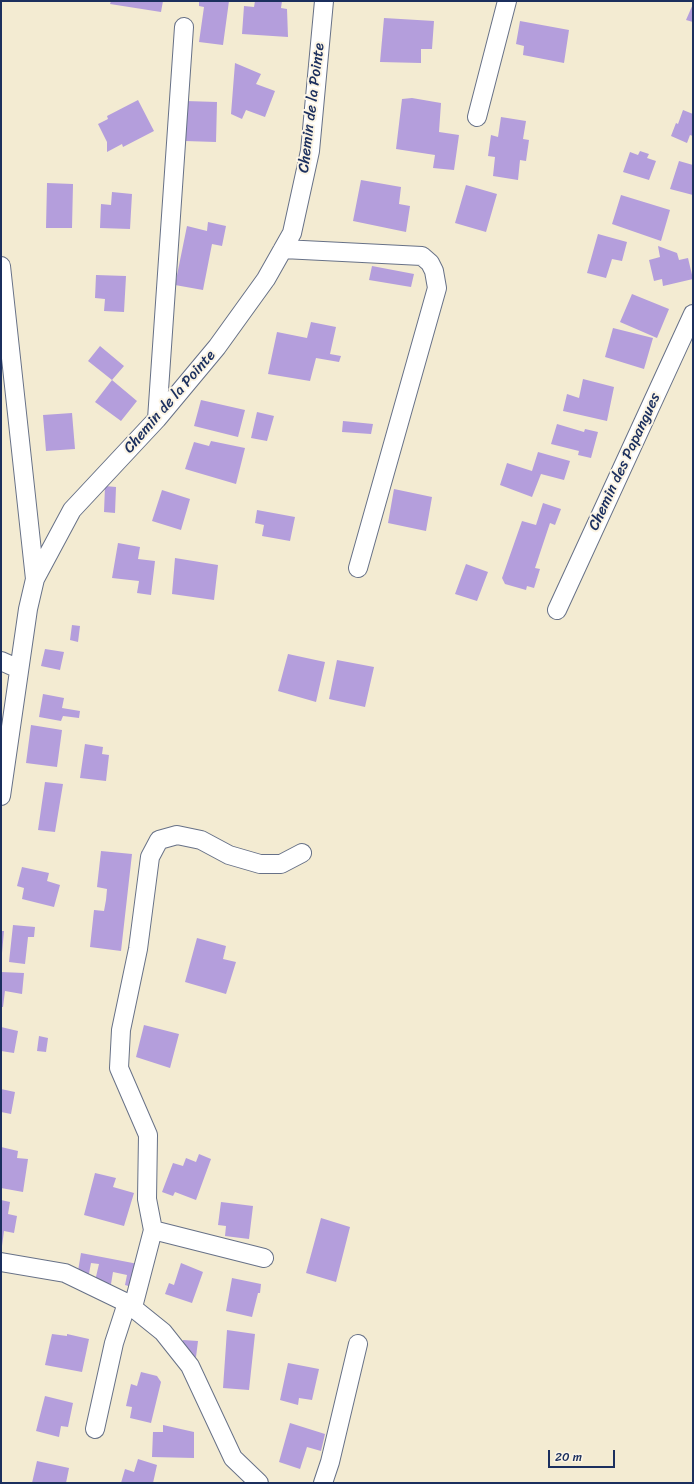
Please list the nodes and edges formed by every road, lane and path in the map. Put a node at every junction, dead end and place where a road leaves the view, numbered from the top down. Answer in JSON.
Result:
{"nodes":[{"id":1,"x":324,"y":1,"type":"edge"},
{"id":2,"x":507,"y":1,"type":"edge"},
{"id":3,"x":184,"y":27,"type":"dead end"},
{"id":4,"x":477,"y":117,"type":"dead end"},
{"id":5,"x":283,"y":249,"type":"junction"},
{"id":6,"x":1,"y":266,"type":"edge"},
{"id":7,"x":693,"y":314,"type":"edge"},
{"id":8,"x":157,"y":419,"type":"junction"},
{"id":9,"x":358,"y":568,"type":"dead end"},
{"id":10,"x":35,"y":579,"type":"junction"},
{"id":11,"x":557,"y":610,"type":"dead end"},
{"id":12,"x":1,"y":662,"type":"edge"},
{"id":13,"x":19,"y":670,"type":"junction"},
{"id":14,"x":1,"y":796,"type":"edge"},
{"id":15,"x":302,"y":853,"type":"dead end"},
{"id":16,"x":153,"y":1230,"type":"junction"},
{"id":17,"x":264,"y":1258,"type":"dead end"},
{"id":18,"x":1,"y":1262,"type":"edge"},
{"id":19,"x":130,"y":1305,"type":"junction"},
{"id":20,"x":358,"y":1344,"type":"dead end"},
{"id":21,"x":95,"y":1429,"type":"dead end"},
{"id":22,"x":259,"y":1483,"type":"edge"},
{"id":23,"x":322,"y":1483,"type":"edge"}],
"edges":[{"from":1,"to":5,"type":"street","name":"Chemin de la Pointe"},
{"from":2,"to":4,"type":"street"},
{"from":3,"to":8,"type":"street"},
{"from":5,"to":8,"type":"street","name":"Chemin de la Pointe"},
{"from":5,"to":9,"type":"street"},
{"from":6,"to":10,"type":"street"},
{"from":7,"to":11,"type":"street","name":"Chemin des Papangues"},
{"from":8,"to":10,"type":"street","name":"Chemin de la Pointe"},
{"from":10,"to":13,"type":"street","name":"Chemin de la Pointe"},
{"from":12,"to":13,"type":"street"},
{"from":13,"to":14,"type":"street","name":"Chemin de la Pointe"},
{"from":15,"to":16,"type":"street"},
{"from":16,"to":17,"type":"street"},
{"from":16,"to":19,"type":"street"},
{"from":18,"to":19,"type":"street"},
{"from":19,"to":21,"type":"street"},
{"from":19,"to":22,"type":"street"},
{"from":20,"to":23,"type":"street"}]}
